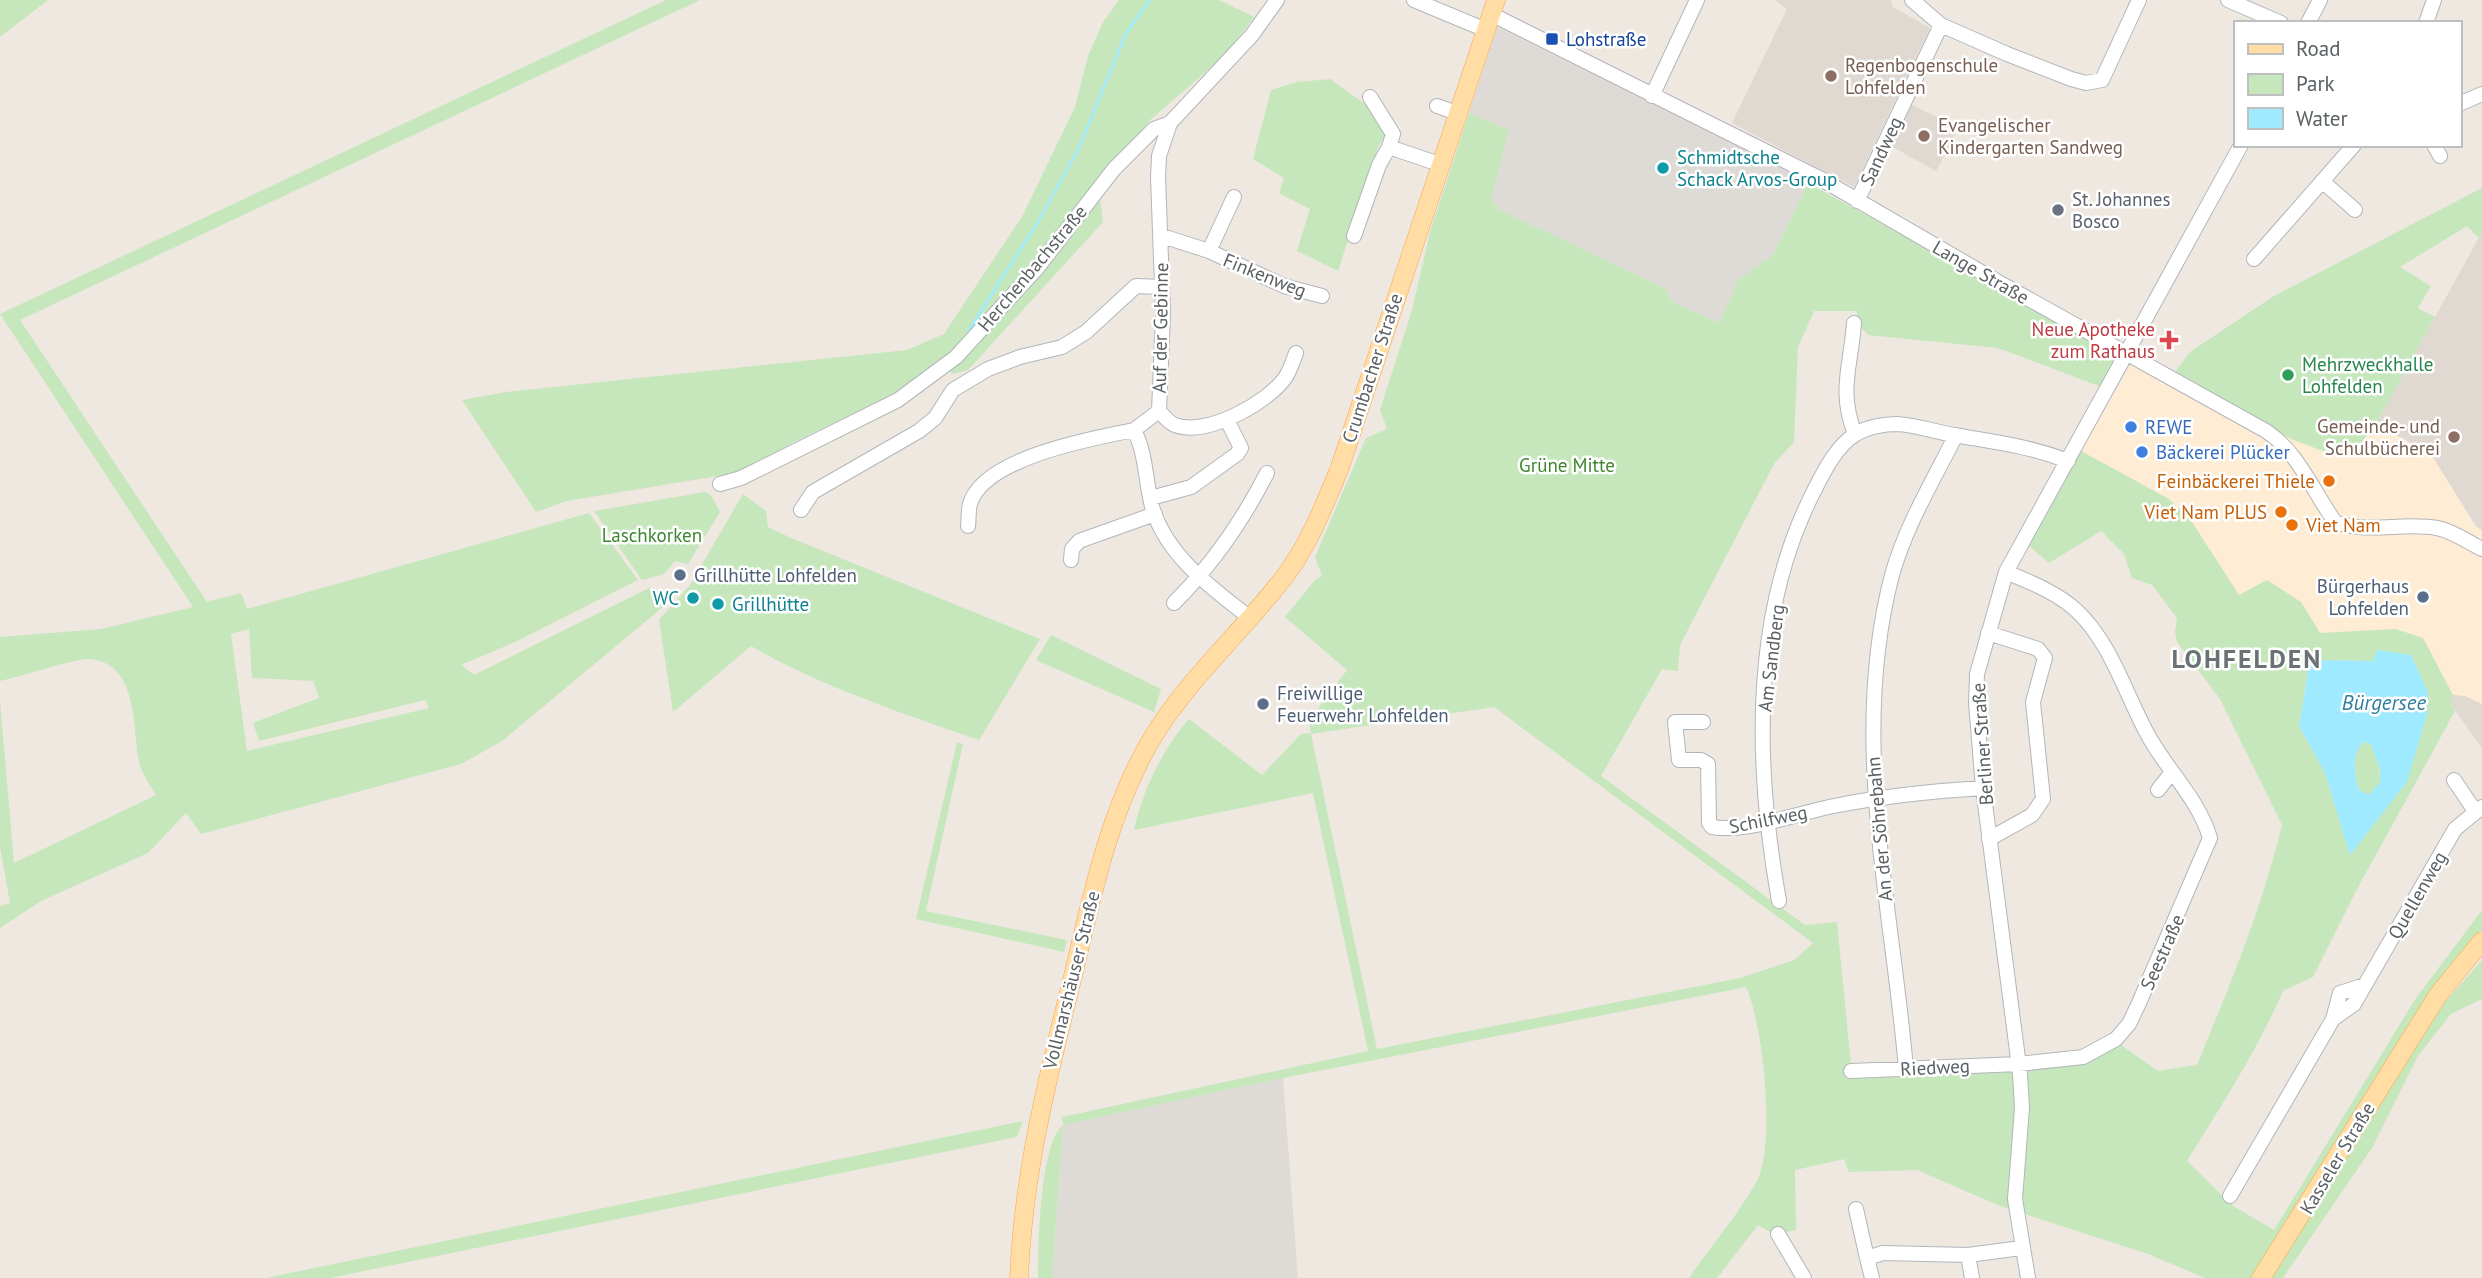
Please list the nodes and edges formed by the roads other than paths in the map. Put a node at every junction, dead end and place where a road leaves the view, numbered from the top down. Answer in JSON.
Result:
{"nodes":[{"id":1,"x":1278,"y":0,"type":"edge"},
{"id":2,"x":1414,"y":0,"type":"edge"},
{"id":3,"x":1698,"y":0,"type":"edge"},
{"id":4,"x":1912,"y":0,"type":"edge"},
{"id":5,"x":2139,"y":0,"type":"edge"},
{"id":6,"x":2228,"y":0,"type":"edge"},
{"id":7,"x":2320,"y":0,"type":"edge"},
{"id":8,"x":2434,"y":0,"type":"edge"},
{"id":9,"x":1491,"y":15,"type":"edge"},
{"id":10,"x":2276,"y":21,"type":"edge"},
{"id":11,"x":2309,"y":21,"type":"edge"},
{"id":12,"x":2427,"y":21,"type":"edge"},
{"id":13,"x":1941,"y":25,"type":"junction"},
{"id":14,"x":2482,"y":94,"type":"edge"},
{"id":15,"x":1652,"y":96,"type":"junction"},
{"id":16,"x":1370,"y":97,"type":"dead end"},
{"id":17,"x":2461,"y":103,"type":"edge"},
{"id":18,"x":1437,"y":107,"type":"dead end"},
{"id":19,"x":1457,"y":113,"type":"junction"},
{"id":20,"x":1170,"y":123,"type":"junction"},
{"id":21,"x":1389,"y":147,"type":"junction"},
{"id":22,"x":2240,"y":147,"type":"edge"},
{"id":23,"x":2352,"y":147,"type":"edge"},
{"id":24,"x":1439,"y":164,"type":"junction"},
{"id":25,"x":2322,"y":181,"type":"junction"},
{"id":26,"x":1234,"y":197,"type":"dead end"},
{"id":27,"x":1857,"y":201,"type":"junction"},
{"id":28,"x":2355,"y":210,"type":"dead end"},
{"id":29,"x":1162,"y":236,"type":"junction"},
{"id":30,"x":1354,"y":236,"type":"dead end"},
{"id":31,"x":1209,"y":251,"type":"junction"},
{"id":32,"x":2254,"y":259,"type":"dead end"},
{"id":33,"x":1162,"y":286,"type":"junction"},
{"id":34,"x":1322,"y":296,"type":"dead end"},
{"id":35,"x":1854,"y":323,"type":"dead end"},
{"id":36,"x":1296,"y":354,"type":"dead end"},
{"id":37,"x":2129,"y":354,"type":"junction"},
{"id":38,"x":1159,"y":411,"type":"junction"},
{"id":39,"x":1227,"y":420,"type":"junction"},
{"id":40,"x":1134,"y":430,"type":"junction"},
{"id":41,"x":1855,"y":434,"type":"junction"},
{"id":42,"x":1956,"y":435,"type":"junction"},
{"id":43,"x":2068,"y":461,"type":"junction"},
{"id":44,"x":1266,"y":473,"type":"dead end"},
{"id":45,"x":720,"y":484,"type":"dead end"},
{"id":46,"x":1151,"y":498,"type":"junction"},
{"id":47,"x":801,"y":510,"type":"dead end"},
{"id":48,"x":1155,"y":514,"type":"junction"},
{"id":49,"x":968,"y":526,"type":"dead end"},
{"id":50,"x":2482,"y":549,"type":"edge"},
{"id":51,"x":1071,"y":560,"type":"dead end"},
{"id":52,"x":2006,"y":572,"type":"junction"},
{"id":53,"x":1199,"y":577,"type":"junction"},
{"id":54,"x":1174,"y":603,"type":"dead end"},
{"id":55,"x":1251,"y":618,"type":"junction"},
{"id":56,"x":1988,"y":633,"type":"junction"},
{"id":57,"x":1179,"y":699,"type":"joint"},
{"id":58,"x":1703,"y":722,"type":"dead end"},
{"id":59,"x":2172,"y":772,"type":"junction"},
{"id":60,"x":2454,"y":780,"type":"dead end"},
{"id":61,"x":1983,"y":788,"type":"junction"},
{"id":62,"x":2158,"y":790,"type":"dead end"},
{"id":63,"x":1873,"y":799,"type":"junction"},
{"id":64,"x":2479,"y":809,"type":"edge"},
{"id":65,"x":1766,"y":821,"type":"junction"},
{"id":66,"x":1989,"y":839,"type":"junction"},
{"id":67,"x":1779,"y":901,"type":"dead end"},
{"id":68,"x":2482,"y":942,"type":"edge"},
{"id":69,"x":2019,"y":1063,"type":"junction"},
{"id":70,"x":1906,"y":1069,"type":"junction"},
{"id":71,"x":1851,"y":1071,"type":"dead end"},
{"id":72,"x":2230,"y":1196,"type":"dead end"},
{"id":73,"x":1856,"y":1209,"type":"dead end"},
{"id":74,"x":1778,"y":1234,"type":"dead end"},
{"id":75,"x":2021,"y":1248,"type":"junction"},
{"id":76,"x":1968,"y":1255,"type":"junction"},
{"id":77,"x":1867,"y":1258,"type":"junction"},
{"id":78,"x":1019,"y":1278,"type":"edge"},
{"id":79,"x":1804,"y":1278,"type":"edge"},
{"id":80,"x":1872,"y":1278,"type":"edge"},
{"id":81,"x":1972,"y":1278,"type":"edge"},
{"id":82,"x":2028,"y":1278,"type":"edge"},
{"id":83,"x":2261,"y":1278,"type":"edge"}],
"edges":[{"from":1,"to":20,"type":"street","name":"Herchenbachstraße"},
{"from":2,"to":9,"type":"street","name":"Lange Straße"},
{"from":3,"to":15,"type":"street"},
{"from":4,"to":13,"type":"street"},
{"from":5,"to":13,"type":"street"},
{"from":6,"to":10,"type":"street"},
{"from":7,"to":11,"type":"street"},
{"from":8,"to":12,"type":"street"},
{"from":9,"to":15,"type":"street","name":"Lange Straße"},
{"from":9,"to":19,"type":"main road","name":"Crumbacher Straße"},
{"from":13,"to":27,"type":"street","name":"Sandweg"},
{"from":14,"to":17,"type":"street"},
{"from":15,"to":27,"type":"street","name":"Lange Straße"},
{"from":16,"to":21,"type":"street"},
{"from":18,"to":19,"type":"street"},
{"from":19,"to":24,"type":"main road","name":"Crumbacher Straße"},
{"from":20,"to":29,"type":"street"},
{"from":20,"to":45,"type":"street","name":"Herchenbachstraße"},
{"from":21,"to":24,"type":"street"},
{"from":21,"to":30,"type":"street"},
{"from":22,"to":37,"type":"street","name":"Berliner Straße"},
{"from":23,"to":25,"type":"street"},
{"from":24,"to":55,"type":"main road","name":"Crumbacher Straße"},
{"from":25,"to":28,"type":"street"},
{"from":25,"to":32,"type":"street"},
{"from":26,"to":31,"type":"street","name":"Finkenweg"},
{"from":27,"to":37,"type":"street","name":"Lange Straße"},
{"from":29,"to":31,"type":"street","name":"Finkenweg"},
{"from":29,"to":33,"type":"street","name":"Auf der Gebinne"},
{"from":31,"to":34,"type":"street","name":"Finkenweg"},
{"from":33,"to":38,"type":"street","name":"Auf der Gebinne"},
{"from":33,"to":47,"type":"street"},
{"from":35,"to":41,"type":"street"},
{"from":36,"to":39,"type":"street"},
{"from":37,"to":43,"type":"street","name":"Berliner Straße"},
{"from":37,"to":50,"type":"street","name":"Lange Straße"},
{"from":38,"to":39,"type":"street"},
{"from":38,"to":40,"type":"street","name":"Auf der Gebinne"},
{"from":39,"to":46,"type":"street"},
{"from":40,"to":46,"type":"street"},
{"from":40,"to":49,"type":"street"},
{"from":41,"to":42,"type":"street"},
{"from":41,"to":65,"type":"street","name":"Am Sandberg"},
{"from":42,"to":43,"type":"street"},
{"from":42,"to":63,"type":"street","name":"An der Söhrebahn"},
{"from":43,"to":52,"type":"street","name":"Berliner Straße"},
{"from":44,"to":53,"type":"street"},
{"from":46,"to":48,"type":"street"},
{"from":48,"to":51,"type":"street"},
{"from":48,"to":53,"type":"street"},
{"from":52,"to":56,"type":"street","name":"Berliner Straße"},
{"from":52,"to":59,"type":"street","name":"Seestraße"},
{"from":53,"to":54,"type":"street"},
{"from":53,"to":55,"type":"street"},
{"from":55,"to":57,"type":"main road","name":"Crumbacher Straße"},
{"from":56,"to":61,"type":"street","name":"Berliner Straße"},
{"from":56,"to":66,"type":"street"},
{"from":57,"to":78,"type":"main road","name":"Vollmarshäuser Straße"},
{"from":58,"to":65,"type":"street","name":"Schilfweg"},
{"from":59,"to":62,"type":"street"},
{"from":59,"to":69,"type":"street","name":"Seestraße"},
{"from":60,"to":64,"type":"street","name":"Quellenweg"},
{"from":61,"to":63,"type":"street","name":"Schilfweg"},
{"from":61,"to":66,"type":"street","name":"Berliner Straße"},
{"from":63,"to":65,"type":"street","name":"Schilfweg"},
{"from":63,"to":70,"type":"street","name":"An der Söhrebahn"},
{"from":64,"to":72,"type":"street","name":"Quellenweg"},
{"from":65,"to":67,"type":"street","name":"Am Sandberg"},
{"from":66,"to":69,"type":"street","name":"Berliner Straße"},
{"from":68,"to":83,"type":"main road","name":"Kasseler Straße"},
{"from":69,"to":70,"type":"street","name":"Riedweg"},
{"from":69,"to":75,"type":"street","name":"Berliner Straße"},
{"from":70,"to":71,"type":"street","name":"Riedweg"},
{"from":73,"to":77,"type":"street"},
{"from":74,"to":79,"type":"street"},
{"from":75,"to":76,"type":"street"},
{"from":75,"to":82,"type":"street","name":"Berliner Straße"},
{"from":76,"to":77,"type":"street"},
{"from":76,"to":81,"type":"street"},
{"from":77,"to":80,"type":"street"}]}
